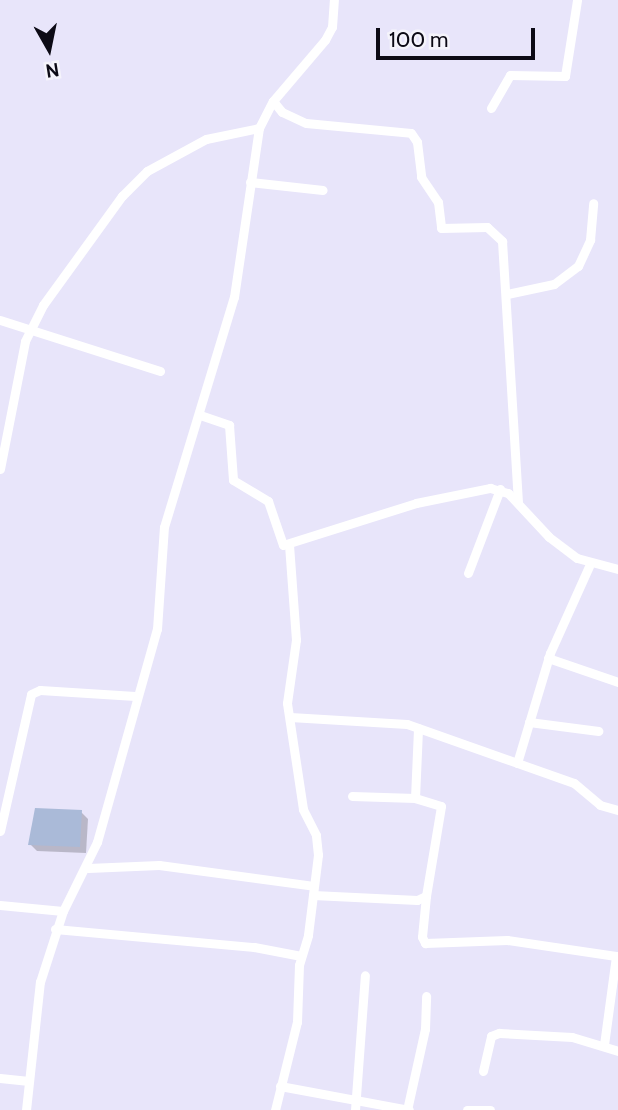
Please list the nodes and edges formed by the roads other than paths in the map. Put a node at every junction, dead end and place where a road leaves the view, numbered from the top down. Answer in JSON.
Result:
{"nodes":[{"id":1,"x":334,"y":0,"type":"edge"},
{"id":2,"x":577,"y":0,"type":"edge"},
{"id":3,"x":273,"y":101,"type":"junction"},
{"id":4,"x":491,"y":108,"type":"dead end"},
{"id":5,"x":259,"y":128,"type":"junction"},
{"id":6,"x":250,"y":181,"type":"junction"},
{"id":7,"x":323,"y":190,"type":"dead end"},
{"id":8,"x":593,"y":203,"type":"dead end"},
{"id":9,"x":507,"y":294,"type":"junction"},
{"id":10,"x":0,"y":320,"type":"edge"},
{"id":11,"x":31,"y":327,"type":"junction"},
{"id":12,"x":160,"y":372,"type":"dead end"},
{"id":13,"x":200,"y":415,"type":"junction"},
{"id":14,"x":0,"y":470,"type":"edge"},
{"id":15,"x":500,"y":489,"type":"junction"},
{"id":16,"x":518,"y":502,"type":"junction"},
{"id":17,"x":289,"y":545,"type":"junction"},
{"id":18,"x":590,"y":564,"type":"junction"},
{"id":19,"x":618,"y":569,"type":"edge"},
{"id":20,"x":468,"y":573,"type":"dead end"},
{"id":21,"x":548,"y":658,"type":"junction"},
{"id":22,"x":618,"y":682,"type":"edge"},
{"id":23,"x":135,"y":696,"type":"junction"},
{"id":24,"x":290,"y":717,"type":"junction"},
{"id":25,"x":529,"y":722,"type":"junction"},
{"id":26,"x":418,"y":728,"type":"junction"},
{"id":27,"x":598,"y":731,"type":"dead end"},
{"id":28,"x":517,"y":763,"type":"junction"},
{"id":29,"x":352,"y":796,"type":"dead end"},
{"id":30,"x":415,"y":798,"type":"junction"},
{"id":31,"x":618,"y":810,"type":"edge"},
{"id":32,"x":0,"y":831,"type":"edge"},
{"id":33,"x":88,"y":868,"type":"junction"},
{"id":34,"x":314,"y":891,"type":"junction"},
{"id":35,"x":426,"y":896,"type":"junction"},
{"id":36,"x":0,"y":905,"type":"edge"},
{"id":37,"x":63,"y":911,"type":"junction"},
{"id":38,"x":55,"y":929,"type":"junction"},
{"id":39,"x":301,"y":956,"type":"junction"},
{"id":40,"x":365,"y":975,"type":"dead end"},
{"id":41,"x":426,"y":996,"type":"dead end"},
{"id":42,"x":604,"y":1045,"type":"junction"},
{"id":43,"x":618,"y":1051,"type":"edge"},
{"id":44,"x":483,"y":1071,"type":"dead end"},
{"id":45,"x":0,"y":1078,"type":"edge"},
{"id":46,"x":29,"y":1081,"type":"junction"},
{"id":47,"x":281,"y":1086,"type":"junction"},
{"id":48,"x":353,"y":1100,"type":"junction"},
{"id":49,"x":26,"y":1110,"type":"edge"},
{"id":50,"x":275,"y":1110,"type":"edge"},
{"id":51,"x":355,"y":1110,"type":"edge"},
{"id":52,"x":408,"y":1110,"type":"edge"},
{"id":53,"x":467,"y":1110,"type":"edge"},
{"id":54,"x":490,"y":1110,"type":"edge"}],
"edges":[{"from":1,"to":3,"type":"street"},
{"from":2,"to":4,"type":"street"},
{"from":3,"to":5,"type":"street"},
{"from":3,"to":9,"type":"street"},
{"from":5,"to":6,"type":"street"},
{"from":5,"to":11,"type":"street"},
{"from":6,"to":7,"type":"street"},
{"from":6,"to":13,"type":"street"},
{"from":8,"to":9,"type":"street"},
{"from":9,"to":16,"type":"street"},
{"from":10,"to":11,"type":"street"},
{"from":11,"to":12,"type":"street"},
{"from":11,"to":14,"type":"street"},
{"from":13,"to":17,"type":"street"},
{"from":13,"to":23,"type":"street"},
{"from":15,"to":16,"type":"street"},
{"from":15,"to":17,"type":"street"},
{"from":15,"to":20,"type":"street"},
{"from":16,"to":18,"type":"street"},
{"from":17,"to":24,"type":"street"},
{"from":18,"to":19,"type":"street"},
{"from":18,"to":21,"type":"street"},
{"from":21,"to":22,"type":"street"},
{"from":21,"to":25,"type":"street"},
{"from":23,"to":32,"type":"street"},
{"from":23,"to":33,"type":"street"},
{"from":24,"to":26,"type":"street"},
{"from":24,"to":34,"type":"street"},
{"from":25,"to":27,"type":"street"},
{"from":25,"to":28,"type":"street"},
{"from":26,"to":28,"type":"street"},
{"from":26,"to":30,"type":"street"},
{"from":28,"to":31,"type":"street"},
{"from":29,"to":30,"type":"street"},
{"from":30,"to":35,"type":"street"},
{"from":33,"to":34,"type":"street"},
{"from":33,"to":37,"type":"street"},
{"from":34,"to":35,"type":"street"},
{"from":34,"to":39,"type":"street"},
{"from":35,"to":42,"type":"street"},
{"from":36,"to":37,"type":"street"},
{"from":37,"to":38,"type":"street"},
{"from":38,"to":39,"type":"street"},
{"from":38,"to":46,"type":"street"},
{"from":39,"to":47,"type":"street"},
{"from":40,"to":48,"type":"street"},
{"from":41,"to":52,"type":"street"},
{"from":42,"to":43,"type":"street"},
{"from":42,"to":44,"type":"street"},
{"from":45,"to":46,"type":"street"},
{"from":46,"to":49,"type":"street"},
{"from":47,"to":48,"type":"street"},
{"from":47,"to":50,"type":"street"},
{"from":48,"to":51,"type":"street"},
{"from":48,"to":52,"type":"street"},
{"from":53,"to":54,"type":"street"}]}
